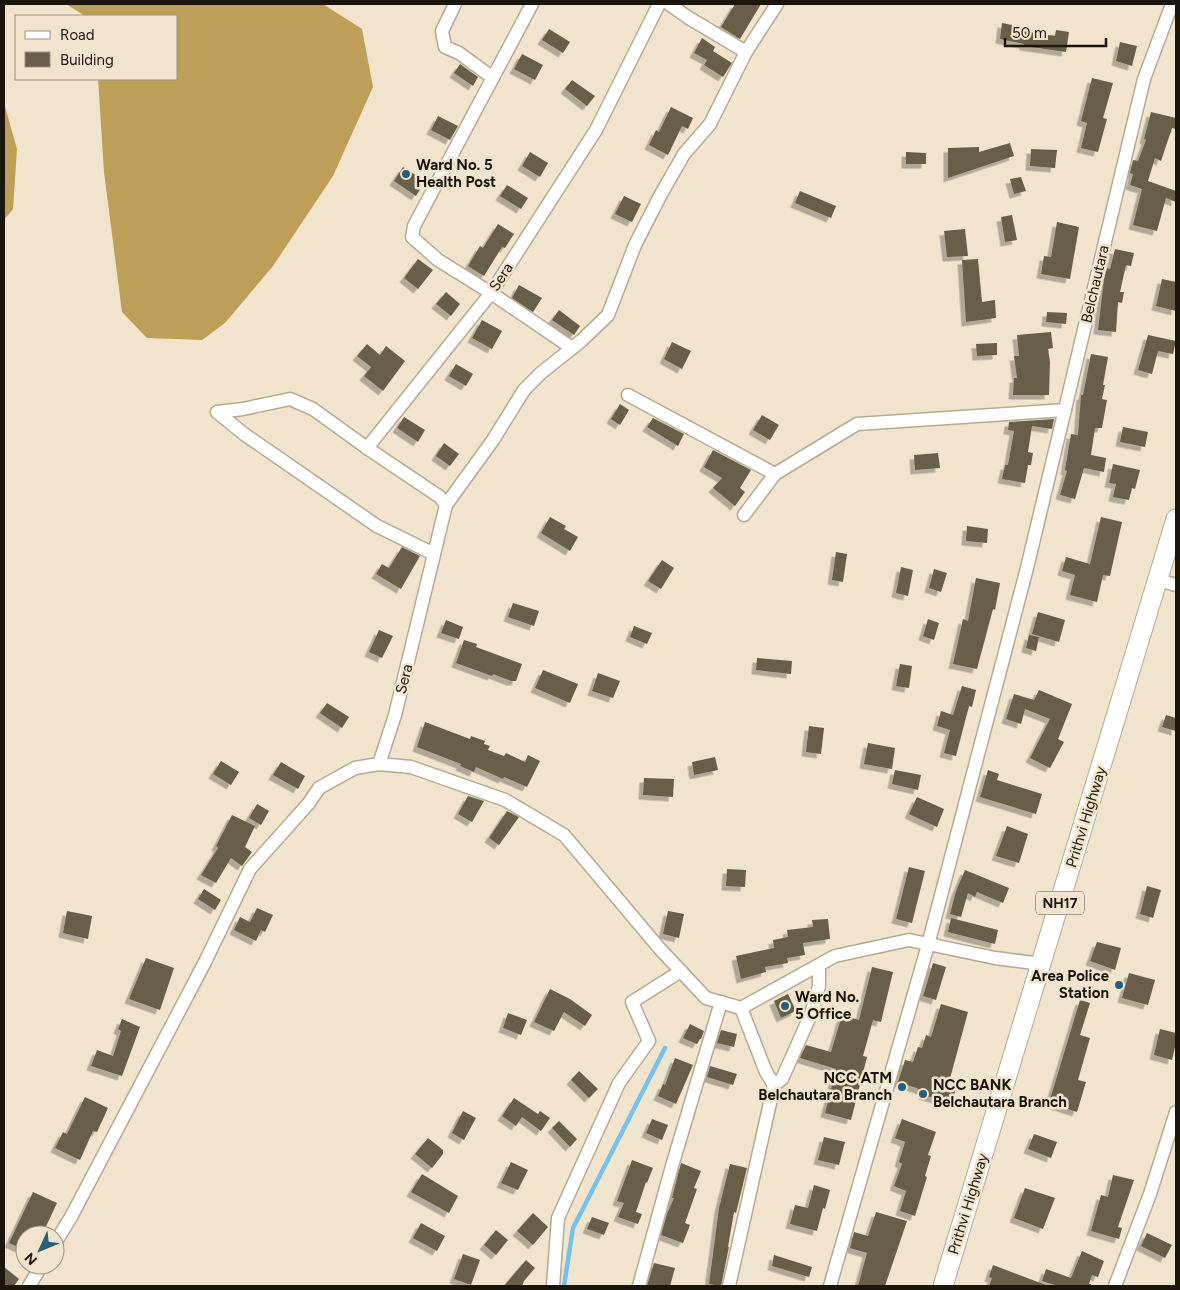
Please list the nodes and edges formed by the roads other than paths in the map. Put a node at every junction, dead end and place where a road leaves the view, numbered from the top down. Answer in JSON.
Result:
{"nodes":[{"id":1,"x":455,"y":4,"type":"edge"},
{"id":2,"x":532,"y":4,"type":"edge"},
{"id":3,"x":660,"y":4,"type":"edge"},
{"id":4,"x":669,"y":4,"type":"edge"},
{"id":5,"x":777,"y":4,"type":"edge"},
{"id":6,"x":1172,"y":4,"type":"edge"},
{"id":7,"x":746,"y":52,"type":"junction"},
{"id":8,"x":493,"y":78,"type":"junction"},
{"id":9,"x":491,"y":293,"type":"junction"},
{"id":10,"x":572,"y":348,"type":"junction"},
{"id":11,"x":628,"y":395,"type":"dead end"},
{"id":12,"x":1065,"y":410,"type":"junction"},
{"id":13,"x":367,"y":448,"type":"junction"},
{"id":14,"x":775,"y":474,"type":"junction"},
{"id":15,"x":446,"y":505,"type":"junction"},
{"id":16,"x":744,"y":515,"type":"dead end"},
{"id":17,"x":1176,"y":519,"type":"edge"},
{"id":18,"x":434,"y":554,"type":"junction"},
{"id":19,"x":1158,"y":580,"type":"junction"},
{"id":20,"x":1176,"y":585,"type":"edge"},
{"id":21,"x":379,"y":764,"type":"junction"},
{"id":22,"x":928,"y":946,"type":"junction"},
{"id":23,"x":1042,"y":964,"type":"junction"},
{"id":24,"x":819,"y":966,"type":"junction"},
{"id":25,"x":681,"y":971,"type":"junction"},
{"id":26,"x":721,"y":1002,"type":"junction"},
{"id":27,"x":741,"y":1008,"type":"junction"},
{"id":28,"x":774,"y":1085,"type":"junction"},
{"id":29,"x":1176,"y":1112,"type":"edge"},
{"id":30,"x":1176,"y":1130,"type":"edge"},
{"id":31,"x":65,"y":1226,"type":"edge"},
{"id":32,"x":36,"y":1275,"type":"edge"},
{"id":33,"x":29,"y":1286,"type":"edge"},
{"id":34,"x":552,"y":1286,"type":"edge"},
{"id":35,"x":639,"y":1286,"type":"edge"},
{"id":36,"x":729,"y":1286,"type":"edge"},
{"id":37,"x":830,"y":1286,"type":"edge"},
{"id":38,"x":942,"y":1286,"type":"edge"},
{"id":39,"x":1115,"y":1286,"type":"edge"},
{"id":40,"x":1122,"y":1286,"type":"edge"}],
"edges":[{"from":1,"to":8,"type":"street"},
{"from":2,"to":8,"type":"street"},
{"from":3,"to":9,"type":"street","name":"Sera"},
{"from":4,"to":7,"type":"street"},
{"from":5,"to":7,"type":"street","name":"Sera"},
{"from":6,"to":12,"type":"street","name":"Belchautara"},
{"from":7,"to":10,"type":"street","name":"Sera"},
{"from":8,"to":9,"type":"street"},
{"from":9,"to":10,"type":"street"},
{"from":9,"to":13,"type":"street","name":"Sera"},
{"from":10,"to":15,"type":"street","name":"Sera"},
{"from":11,"to":14,"type":"street"},
{"from":12,"to":14,"type":"street"},
{"from":12,"to":22,"type":"street","name":"Belchautara"},
{"from":13,"to":15,"type":"street"},
{"from":13,"to":18,"type":"street"},
{"from":14,"to":16,"type":"street"},
{"from":15,"to":18,"type":"street","name":"Sera"},
{"from":17,"to":19,"type":"highway","name":"Prithvi Highway","number":"NH17"},
{"from":18,"to":21,"type":"street","name":"Sera"},
{"from":19,"to":20,"type":"street"},
{"from":19,"to":23,"type":"highway","name":"Prithvi Highway","number":"NH17"},
{"from":21,"to":25,"type":"street"},
{"from":21,"to":31,"type":"street"},
{"from":22,"to":23,"type":"street"},
{"from":22,"to":24,"type":"street"},
{"from":22,"to":37,"type":"street","name":"Belchautara"},
{"from":23,"to":38,"type":"highway","name":"Prithvi Highway","number":"NH17"},
{"from":24,"to":27,"type":"street"},
{"from":24,"to":28,"type":"street"},
{"from":25,"to":26,"type":"street"},
{"from":25,"to":34,"type":"street"},
{"from":26,"to":27,"type":"street"},
{"from":26,"to":35,"type":"street"},
{"from":27,"to":28,"type":"street"},
{"from":28,"to":36,"type":"street"},
{"from":29,"to":39,"type":"street"},
{"from":30,"to":40,"type":"street"},
{"from":32,"to":33,"type":"street"}]}
